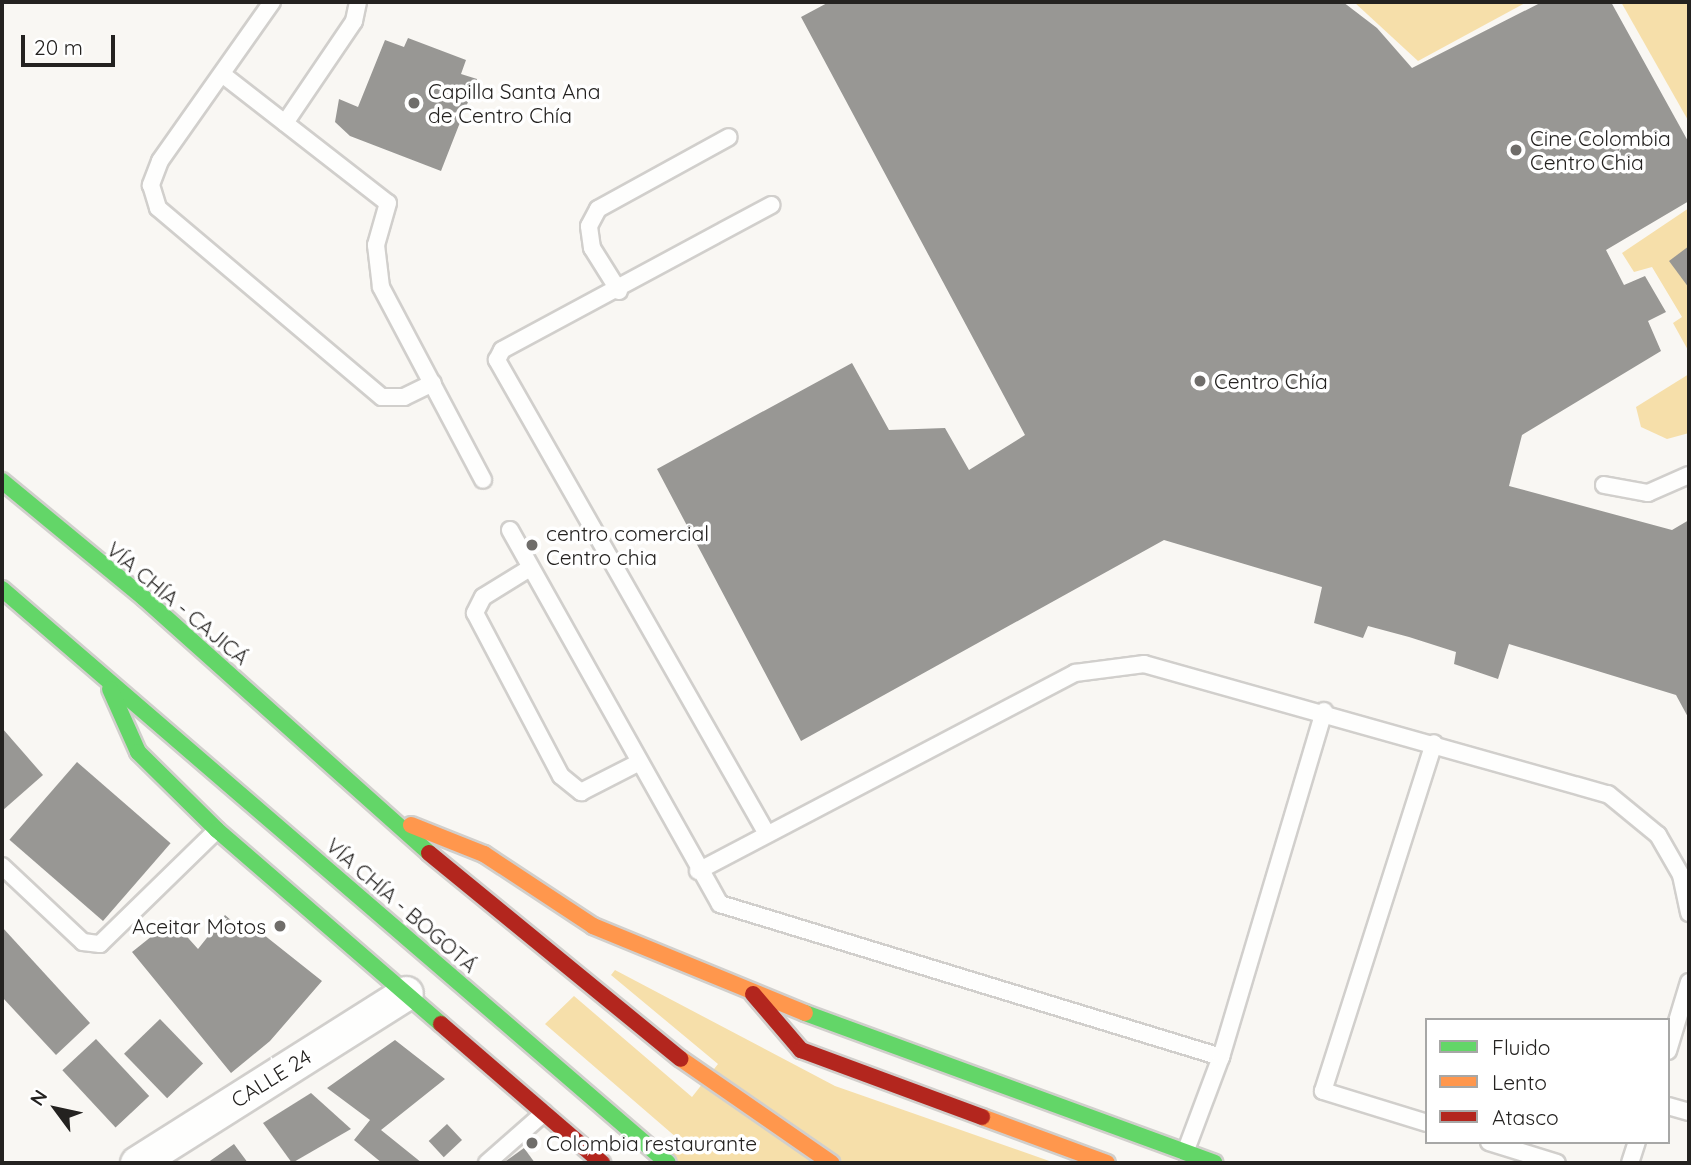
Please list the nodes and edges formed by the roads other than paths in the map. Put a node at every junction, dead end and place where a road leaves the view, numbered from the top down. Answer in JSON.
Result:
{"nodes":[{"id":1,"x":272,"y":2,"type":"edge"},
{"id":2,"x":358,"y":2,"type":"edge"},
{"id":3,"x":222,"y":74,"type":"junction"},
{"id":4,"x":285,"y":123,"type":"junction"},
{"id":5,"x":729,"y":137,"type":"dead end"},
{"id":6,"x":771,"y":205,"type":"dead end"},
{"id":7,"x":619,"y":290,"type":"junction"},
{"id":8,"x":433,"y":383,"type":"junction"},
{"id":9,"x":1689,"y":475,"type":"edge"},
{"id":10,"x":2,"y":481,"type":"edge"},
{"id":11,"x":483,"y":481,"type":"dead end"},
{"id":12,"x":1604,"y":485,"type":"dead end"},
{"id":13,"x":510,"y":530,"type":"dead end"},
{"id":14,"x":530,"y":568,"type":"junction"},
{"id":15,"x":2,"y":589,"type":"edge"},
{"id":16,"x":107,"y":681,"type":"junction"},
{"id":17,"x":1324,"y":711,"type":"junction"},
{"id":18,"x":1434,"y":743,"type":"junction"},
{"id":19,"x":638,"y":763,"type":"junction"},
{"id":20,"x":390,"y":817,"type":"junction"},
{"id":21,"x":217,"y":830,"type":"junction"},
{"id":22,"x":767,"y":834,"type":"junction"},
{"id":23,"x":2,"y":866,"type":"edge"},
{"id":24,"x":698,"y":871,"type":"junction"},
{"id":25,"x":1689,"y":913,"type":"edge"},
{"id":26,"x":1689,"y":982,"type":"edge"},
{"id":27,"x":406,"y":993,"type":"junction"},
{"id":28,"x":753,"y":994,"type":"junction"},
{"id":29,"x":1670,"y":1044,"type":"edge"},
{"id":30,"x":1221,"y":1057,"type":"junction"},
{"id":31,"x":1670,"y":1107,"type":"edge"},
{"id":32,"x":1689,"y":1112,"type":"edge"},
{"id":33,"x":544,"y":1113,"type":"junction"},
{"id":34,"x":1425,"y":1122,"type":"edge"},
{"id":35,"x":1495,"y":1144,"type":"edge"},
{"id":36,"x":1636,"y":1144,"type":"edge"},
{"id":37,"x":1186,"y":1150,"type":"junction"},
{"id":38,"x":137,"y":1163,"type":"edge"},
{"id":39,"x":486,"y":1163,"type":"edge"},
{"id":40,"x":602,"y":1163,"type":"edge"},
{"id":41,"x":668,"y":1163,"type":"edge"},
{"id":42,"x":831,"y":1163,"type":"edge"},
{"id":43,"x":1107,"y":1163,"type":"edge"},
{"id":44,"x":1214,"y":1163,"type":"edge"},
{"id":45,"x":1557,"y":1163,"type":"edge"},
{"id":46,"x":1630,"y":1163,"type":"edge"}],
"edges":[{"from":1,"to":3,"type":"lane"},
{"from":2,"to":4,"type":"lane"},
{"from":3,"to":4,"type":"lane"},
{"from":3,"to":8,"type":"lane"},
{"from":4,"to":8,"type":"lane"},
{"from":5,"to":7,"type":"lane"},
{"from":6,"to":7,"type":"lane"},
{"from":7,"to":22,"type":"lane"},
{"from":8,"to":11,"type":"lane"},
{"from":9,"to":12,"type":"lane"},
{"from":10,"to":20,"type":"highway","name":"VÍA CHÍA - CAJICÁ"},
{"from":13,"to":14,"type":"lane"},
{"from":14,"to":19,"type":"lane"},
{"from":14,"to":19,"type":"lane"},
{"from":15,"to":16,"type":"highway","name":"VÍA CHÍA - BOGOTÁ"},
{"from":16,"to":21,"type":"highway"},
{"from":16,"to":41,"type":"highway","name":"VÍA CHÍA - BOGOTÁ"},
{"from":17,"to":18,"type":"lane"},
{"from":17,"to":22,"type":"lane"},
{"from":17,"to":30,"type":"lane"},
{"from":18,"to":25,"type":"lane"},
{"from":18,"to":34,"type":"lane"},
{"from":19,"to":24,"type":"lane"},
{"from":20,"to":28,"type":"highway"},
{"from":20,"to":42,"type":"highway","name":"VÍA CHÍA - CAJICÁ"},
{"from":21,"to":23,"type":"lane"},
{"from":21,"to":27,"type":"highway"},
{"from":22,"to":24,"type":"lane"},
{"from":24,"to":30,"type":"lane"},
{"from":26,"to":29,"type":"lane"},
{"from":27,"to":33,"type":"highway"},
{"from":27,"to":38,"type":"street","name":"CALLE 24"},
{"from":28,"to":37,"type":"highway"},
{"from":28,"to":43,"type":"highway"},
{"from":30,"to":37,"type":"lane"},
{"from":31,"to":32,"type":"lane"},
{"from":33,"to":39,"type":"lane"},
{"from":33,"to":40,"type":"highway"},
{"from":35,"to":45,"type":"lane"},
{"from":36,"to":46,"type":"lane"},
{"from":37,"to":44,"type":"highway"}]}
